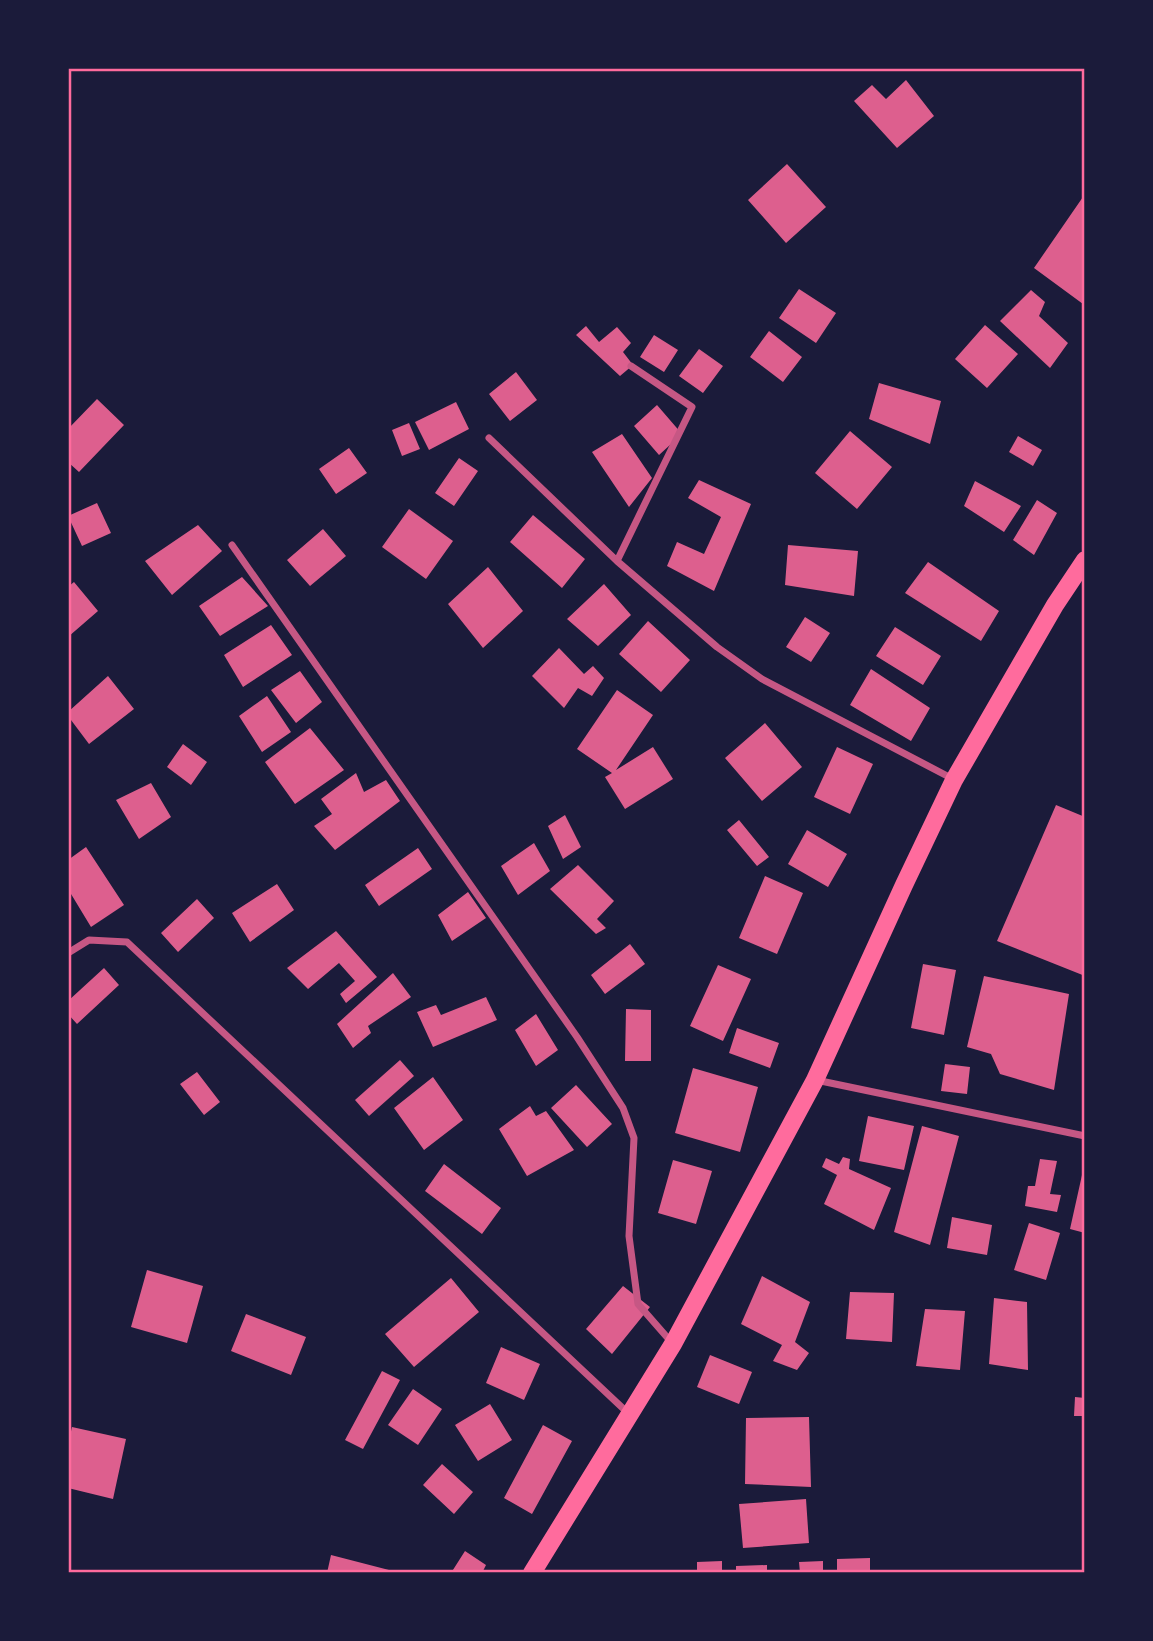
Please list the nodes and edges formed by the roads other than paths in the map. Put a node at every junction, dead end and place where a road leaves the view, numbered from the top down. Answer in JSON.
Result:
{"nodes":[{"id":1,"x":631,"y":366,"type":"dead end"},
{"id":2,"x":489,"y":438,"type":"dead end"},
{"id":3,"x":232,"y":545,"type":"dead end"},
{"id":4,"x":1085,"y":560,"type":"edge"},
{"id":5,"x":617,"y":561,"type":"junction"},
{"id":6,"x":954,"y":780,"type":"junction"},
{"id":7,"x":68,"y":953,"type":"edge"},
{"id":8,"x":815,"y":1080,"type":"junction"},
{"id":9,"x":1085,"y":1136,"type":"edge"},
{"id":10,"x":673,"y":1344,"type":"junction"},
{"id":11,"x":630,"y":1415,"type":"junction"},
{"id":12,"x":533,"y":1573,"type":"edge"}],
"edges":[{"from":1,"to":5,"type":"street"},
{"from":2,"to":5,"type":"street"},
{"from":3,"to":10,"type":"street"},
{"from":4,"to":6,"type":"main road"},
{"from":5,"to":6,"type":"street"},
{"from":6,"to":8,"type":"main road"},
{"from":7,"to":11,"type":"street"},
{"from":8,"to":9,"type":"street"},
{"from":8,"to":10,"type":"main road"},
{"from":10,"to":11,"type":"main road"},
{"from":11,"to":12,"type":"main road"}]}
